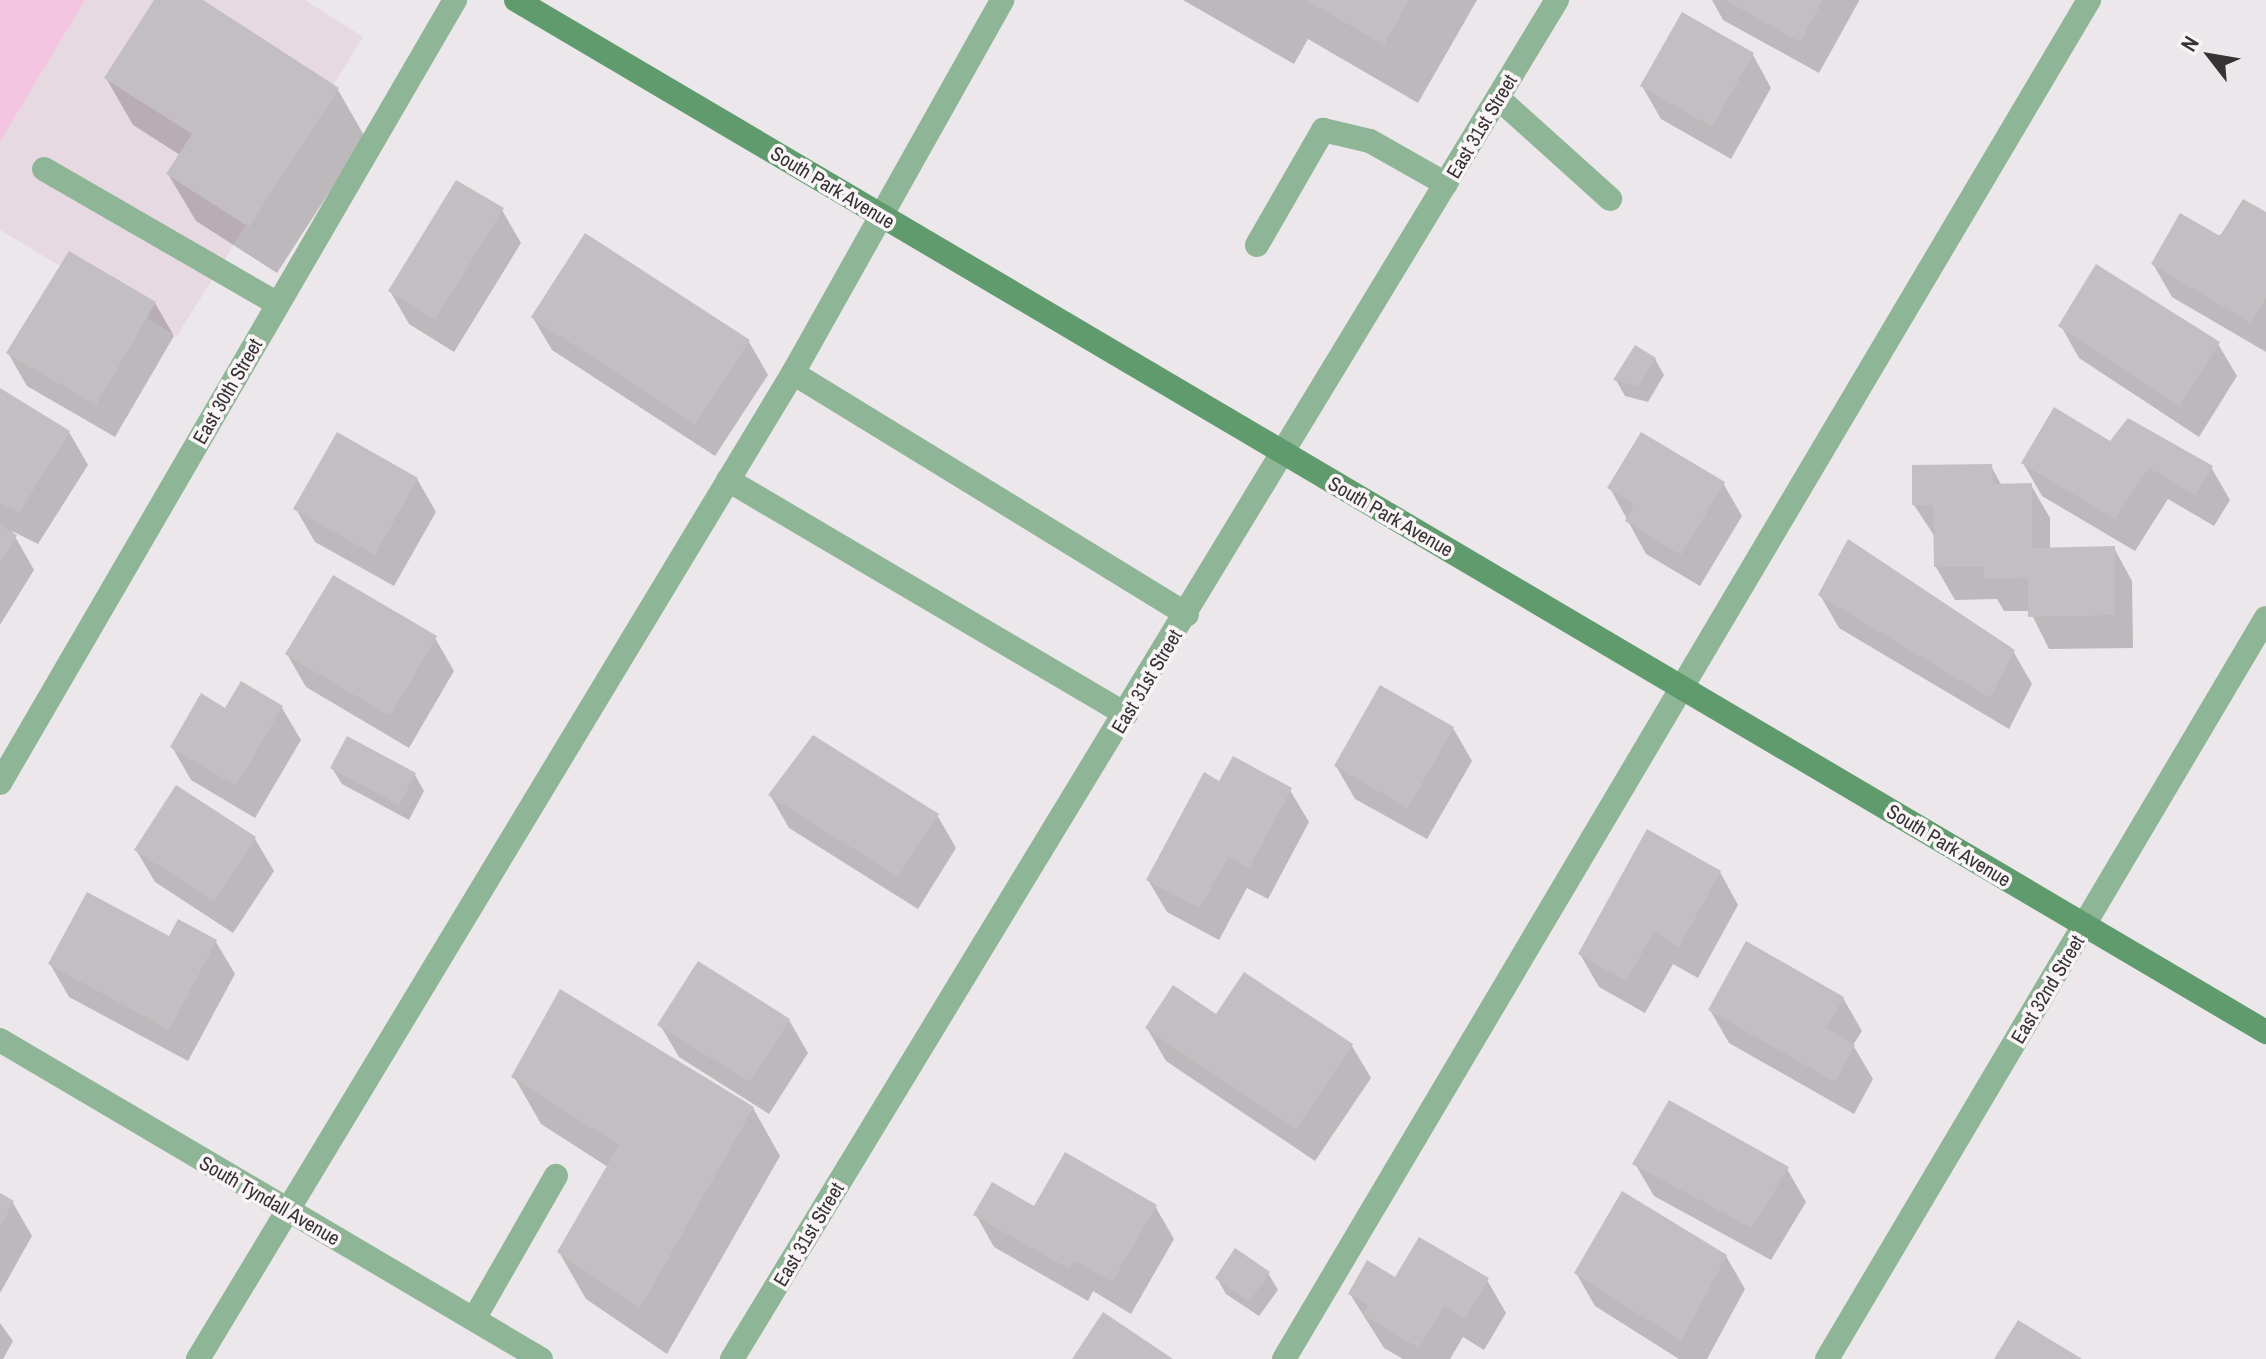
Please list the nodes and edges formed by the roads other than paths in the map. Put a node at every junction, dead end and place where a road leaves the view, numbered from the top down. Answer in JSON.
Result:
{"nodes":[{"id":1,"x":455,"y":0,"type":"edge"},
{"id":2,"x":516,"y":0,"type":"edge"},
{"id":3,"x":1002,"y":0,"type":"edge"},
{"id":4,"x":1557,"y":0,"type":"edge"},
{"id":5,"x":2089,"y":0,"type":"edge"},
{"id":6,"x":1498,"y":98,"type":"junction"},
{"id":7,"x":44,"y":169,"type":"dead end"},
{"id":8,"x":1446,"y":184,"type":"junction"},
{"id":9,"x":1610,"y":199,"type":"dead end"},
{"id":10,"x":880,"y":215,"type":"junction"},
{"id":11,"x":1257,"y":245,"type":"dead end"},
{"id":12,"x":278,"y":304,"type":"junction"},
{"id":13,"x":793,"y":373,"type":"junction"},
{"id":14,"x":1285,"y":453,"type":"junction"},
{"id":15,"x":728,"y":480,"type":"junction"},
{"id":16,"x":1187,"y":614,"type":"junction"},
{"id":17,"x":2266,"y":618,"type":"edge"},
{"id":18,"x":1681,"y":687,"type":"junction"},
{"id":19,"x":1126,"y":714,"type":"junction"},
{"id":20,"x":0,"y":783,"type":"edge"},
{"id":21,"x":2085,"y":925,"type":"junction"},
{"id":22,"x":2266,"y":1032,"type":"edge"},
{"id":23,"x":0,"y":1040,"type":"edge"},
{"id":24,"x":556,"y":1176,"type":"dead end"},
{"id":25,"x":285,"y":1209,"type":"junction"},
{"id":26,"x":474,"y":1319,"type":"junction"},
{"id":27,"x":198,"y":1359,"type":"edge"},
{"id":28,"x":541,"y":1359,"type":"edge"},
{"id":29,"x":732,"y":1359,"type":"edge"},
{"id":30,"x":1284,"y":1359,"type":"edge"},
{"id":31,"x":1827,"y":1359,"type":"edge"}],
"edges":[{"from":1,"to":12,"type":"street","name":"East 30th Street"},
{"from":2,"to":10,"type":"main road","name":"South Park Avenue"},
{"from":3,"to":10,"type":"street"},
{"from":4,"to":6,"type":"street","name":"East 31st Street"},
{"from":5,"to":18,"type":"street"},
{"from":6,"to":8,"type":"street","name":"East 31st Street"},
{"from":6,"to":9,"type":"street"},
{"from":7,"to":12,"type":"street"},
{"from":8,"to":11,"type":"street"},
{"from":8,"to":14,"type":"street","name":"East 31st Street"},
{"from":10,"to":13,"type":"street"},
{"from":10,"to":14,"type":"main road","name":"South Park Avenue"},
{"from":12,"to":20,"type":"street","name":"East 30th Street"},
{"from":13,"to":15,"type":"street"},
{"from":13,"to":16,"type":"street"},
{"from":14,"to":16,"type":"street","name":"East 31st Street"},
{"from":14,"to":18,"type":"main road","name":"South Park Avenue"},
{"from":15,"to":19,"type":"street"},
{"from":15,"to":25,"type":"street"},
{"from":16,"to":19,"type":"street","name":"East 31st Street"},
{"from":17,"to":21,"type":"street","name":"East 32nd Street"},
{"from":18,"to":21,"type":"main road","name":"South Park Avenue"},
{"from":18,"to":30,"type":"street"},
{"from":19,"to":29,"type":"street","name":"East 31st Street"},
{"from":21,"to":22,"type":"main road","name":"South Park Avenue"},
{"from":21,"to":31,"type":"street","name":"East 32nd Street"},
{"from":23,"to":25,"type":"street","name":"South Tyndall Avenue"},
{"from":24,"to":26,"type":"street"},
{"from":25,"to":26,"type":"street","name":"South Tyndall Avenue"},
{"from":25,"to":27,"type":"street"},
{"from":26,"to":28,"type":"street","name":"South Tyndall Avenue"}]}
